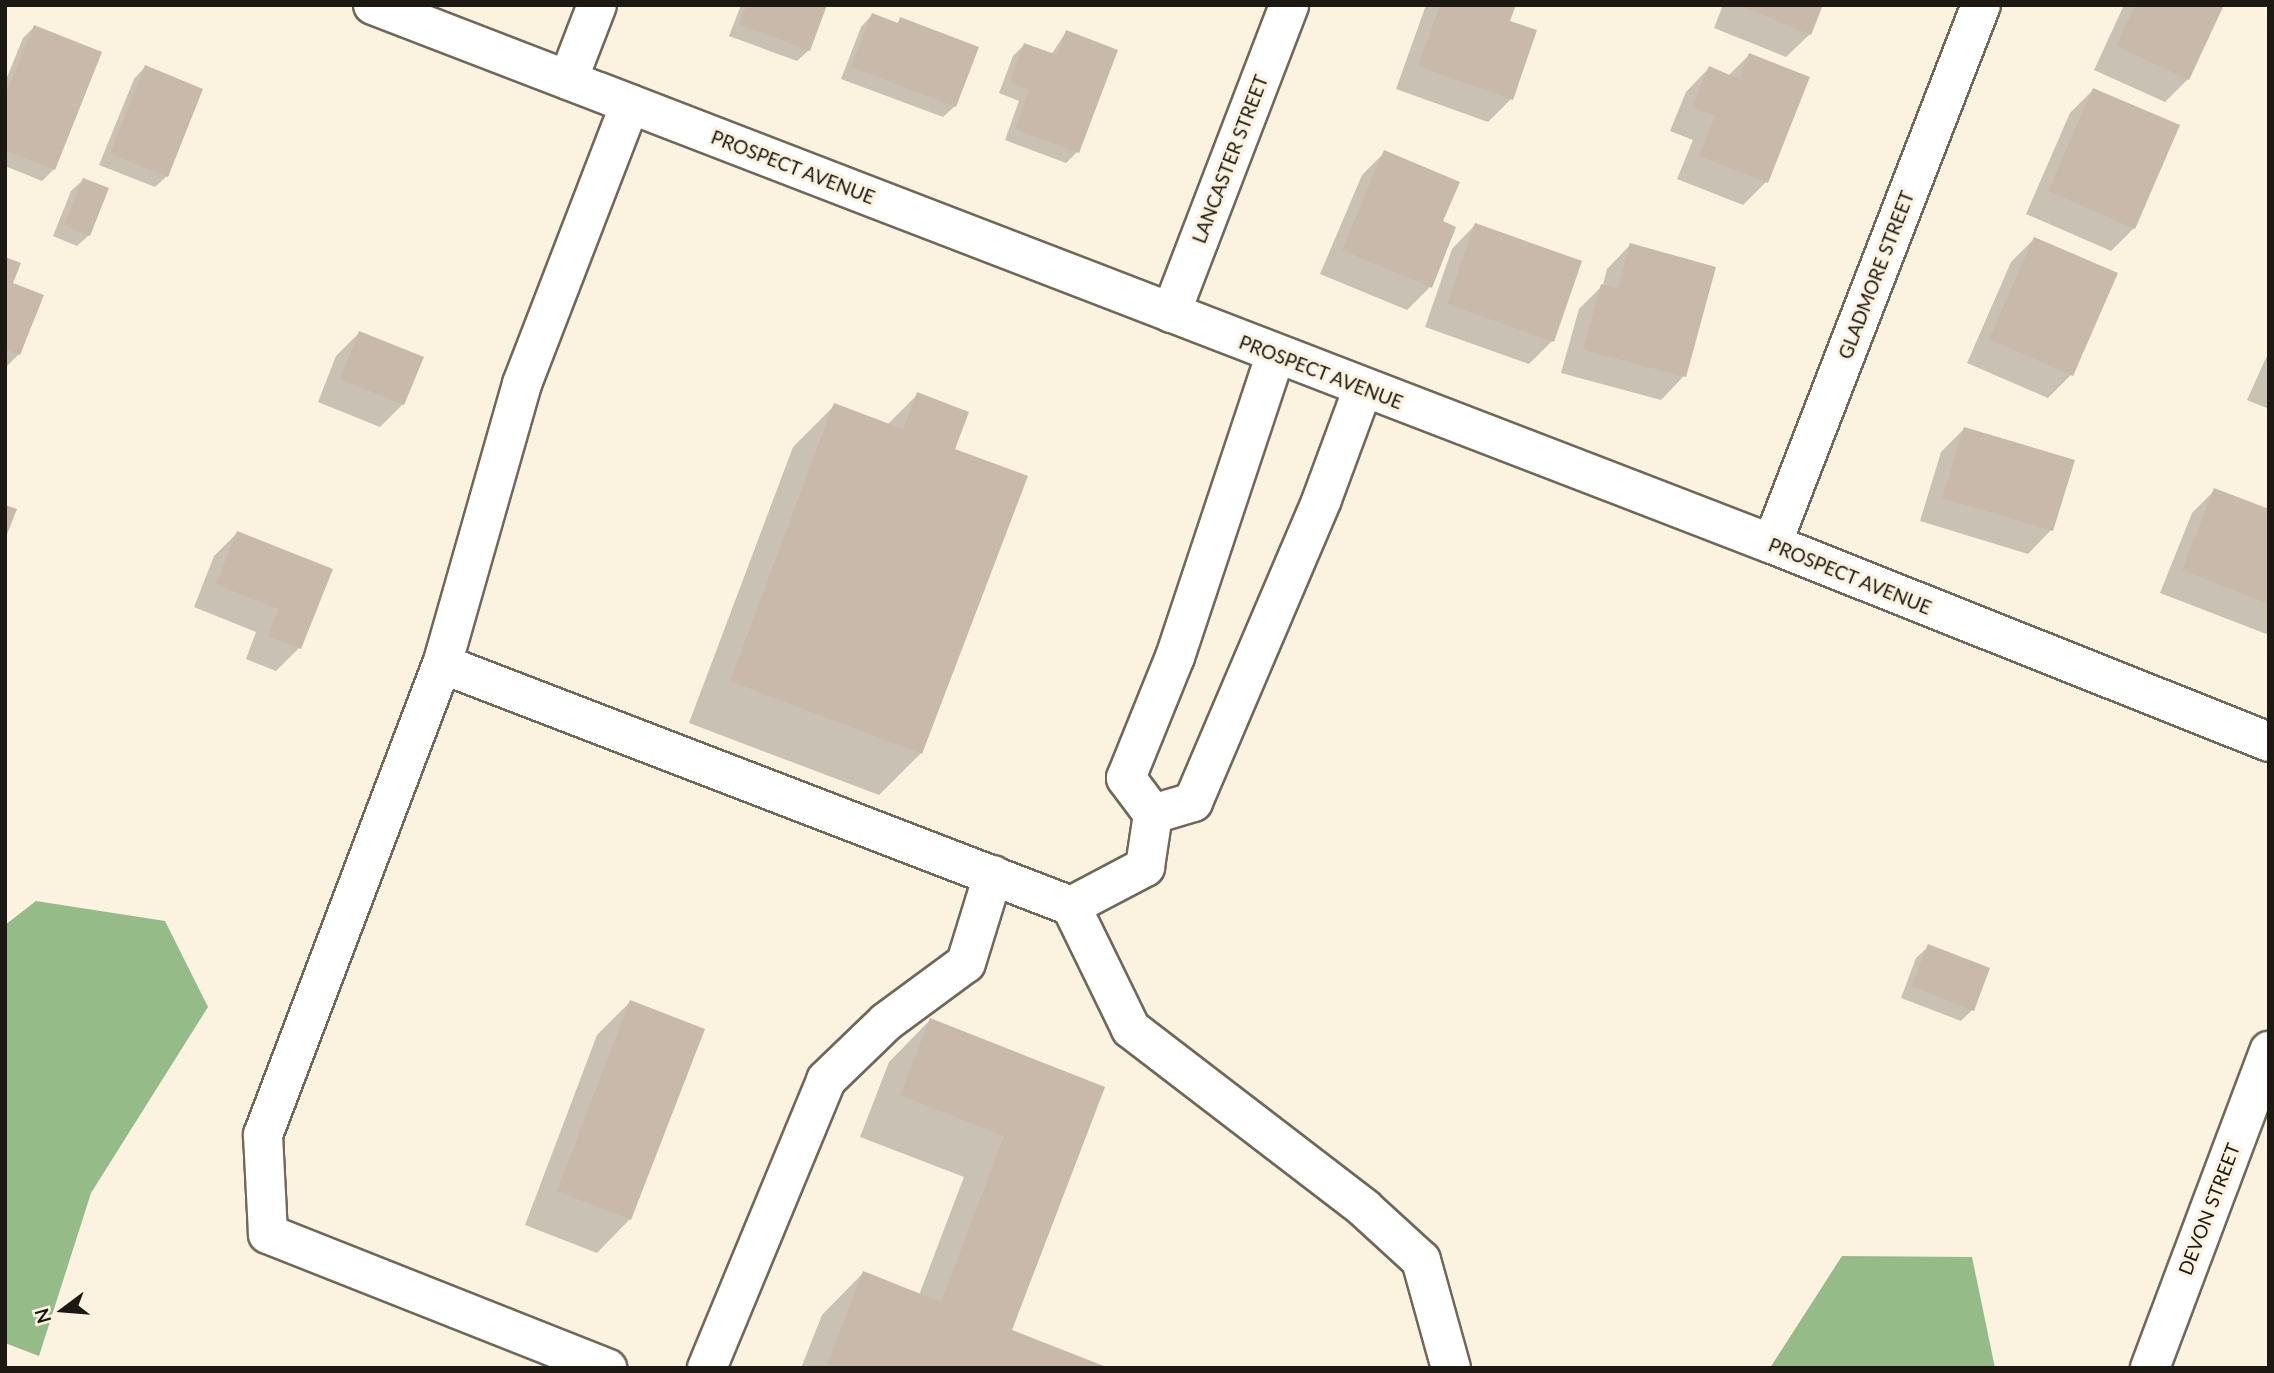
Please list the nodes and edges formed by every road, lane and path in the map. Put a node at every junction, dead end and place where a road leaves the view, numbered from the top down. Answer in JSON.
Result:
{"nodes":[{"id":1,"x":373,"y":5,"type":"edge"},
{"id":2,"x":597,"y":5,"type":"edge"},
{"id":3,"x":1289,"y":5,"type":"edge"},
{"id":4,"x":1981,"y":5,"type":"edge"},
{"id":5,"x":568,"y":80,"type":"junction"},
{"id":6,"x":629,"y":104,"type":"junction"},
{"id":7,"x":1171,"y":313,"type":"junction"},
{"id":8,"x":1276,"y":355,"type":"junction"},
{"id":9,"x":1363,"y":388,"type":"junction"},
{"id":10,"x":1772,"y":544,"type":"junction"},
{"id":11,"x":442,"y":664,"type":"junction"},
{"id":12,"x":2269,"y":742,"type":"edge"},
{"id":13,"x":1153,"y":814,"type":"junction"},
{"id":14,"x":993,"y":875,"type":"junction"},
{"id":15,"x":1071,"y":906,"type":"junction"},
{"id":16,"x":2269,"y":1051,"type":"edge"},
{"id":17,"x":607,"y":1368,"type":"edge"},
{"id":18,"x":707,"y":1368,"type":"edge"},
{"id":19,"x":1451,"y":1368,"type":"edge"},
{"id":20,"x":2150,"y":1368,"type":"edge"}],
"edges":[{"from":1,"to":5,"type":"street","name":"PROSPECT AVENUE"},
{"from":2,"to":5,"type":"street"},
{"from":3,"to":7,"type":"street","name":"LANCASTER STREET"},
{"from":4,"to":10,"type":"street","name":"GLADMORE STREET"},
{"from":5,"to":6,"type":"street","name":"PROSPECT AVENUE"},
{"from":6,"to":7,"type":"street","name":"PROSPECT AVENUE"},
{"from":6,"to":11,"type":"street"},
{"from":7,"to":8,"type":"street","name":"PROSPECT AVENUE"},
{"from":8,"to":9,"type":"street","name":"PROSPECT AVENUE"},
{"from":8,"to":13,"type":"street"},
{"from":9,"to":10,"type":"street","name":"PROSPECT AVENUE"},
{"from":9,"to":13,"type":"street"},
{"from":10,"to":12,"type":"street","name":"PROSPECT AVENUE"},
{"from":11,"to":14,"type":"street"},
{"from":11,"to":17,"type":"street"},
{"from":13,"to":15,"type":"street"},
{"from":14,"to":15,"type":"street"},
{"from":14,"to":18,"type":"street"},
{"from":15,"to":19,"type":"street"},
{"from":16,"to":20,"type":"street","name":"DEVON STREET"}]}
